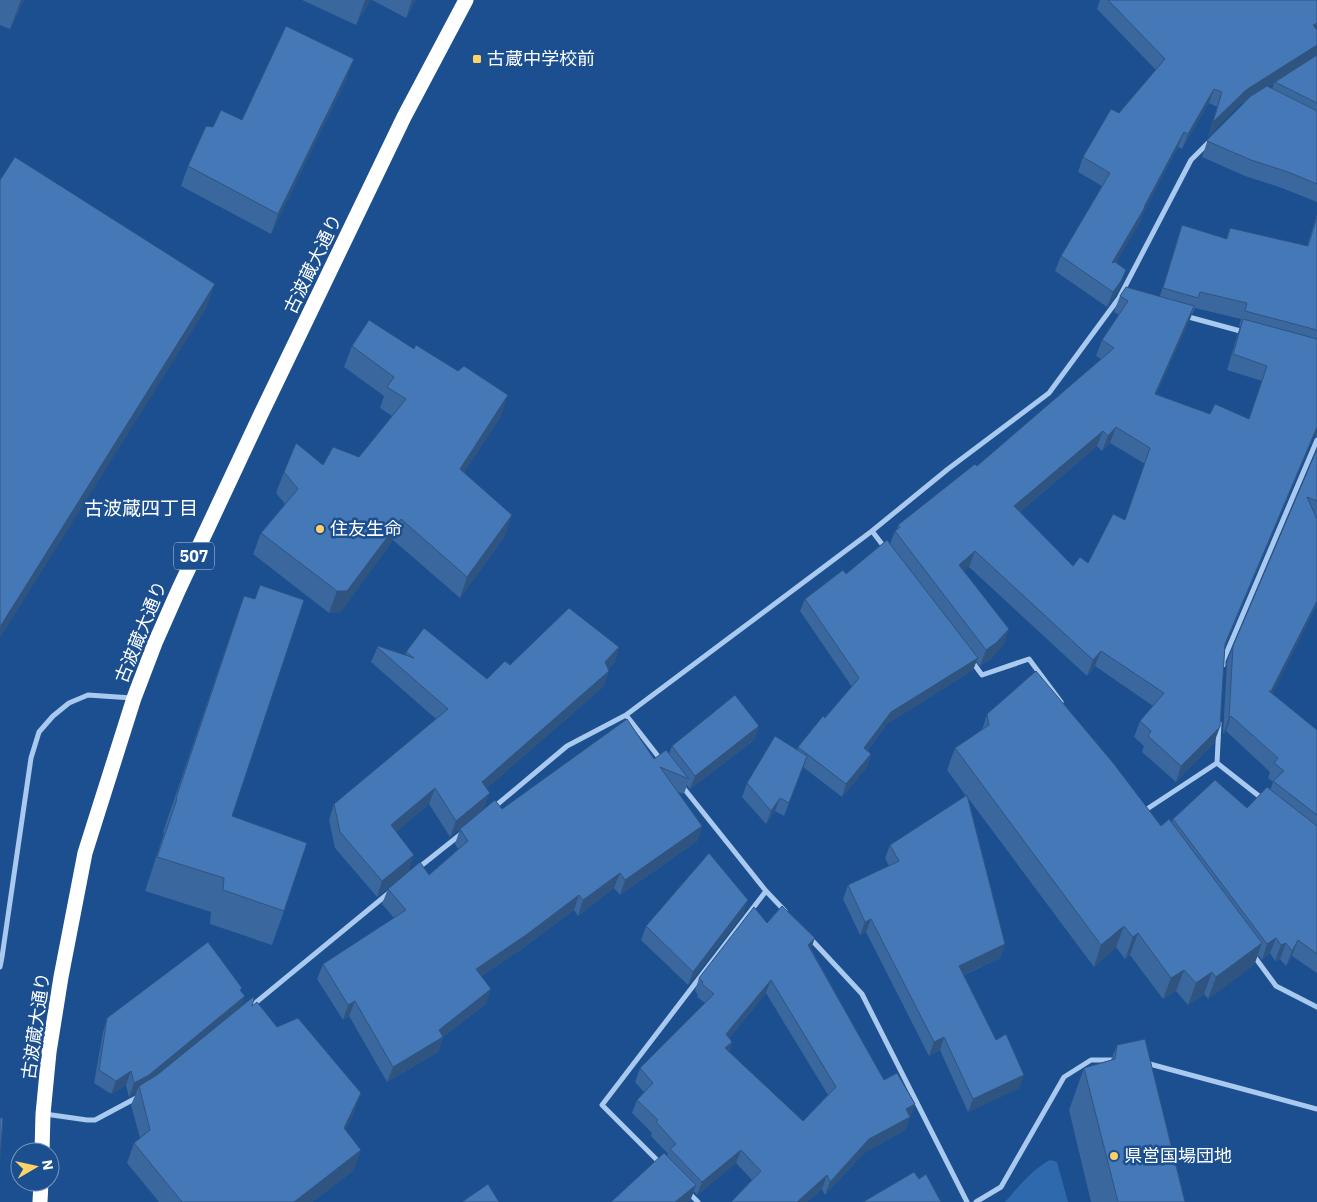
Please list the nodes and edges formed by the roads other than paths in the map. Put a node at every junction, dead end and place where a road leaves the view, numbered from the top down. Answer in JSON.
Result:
{"nodes":[{"id":1,"x":466,"y":0,"type":"edge"},
{"id":2,"x":1211,"y":140,"type":"edge"},
{"id":3,"x":1119,"y":298,"type":"junction"},
{"id":4,"x":1128,"y":300,"type":"edge"},
{"id":5,"x":1176,"y":313,"type":"edge"},
{"id":6,"x":1251,"y":334,"type":"edge"},
{"id":7,"x":1317,"y":440,"type":"edge"},
{"id":8,"x":872,"y":531,"type":"junction"},
{"id":9,"x":889,"y":554,"type":"edge"},
{"id":10,"x":965,"y":652,"type":"edge"},
{"id":11,"x":1222,"y":670,"type":"edge"},
{"id":12,"x":134,"y":698,"type":"junction"},
{"id":13,"x":1064,"y":704,"type":"edge"},
{"id":14,"x":626,"y":715,"type":"junction"},
{"id":15,"x":1220,"y":717,"type":"edge"},
{"id":16,"x":662,"y":761,"type":"edge"},
{"id":17,"x":1217,"y":763,"type":"junction"},
{"id":18,"x":681,"y":784,"type":"edge"},
{"id":19,"x":1139,"y":804,"type":"edge"},
{"id":20,"x":1271,"y":805,"type":"edge"},
{"id":21,"x":1144,"y":811,"type":"junction"},
{"id":22,"x":485,"y":814,"type":"edge"},
{"id":23,"x":1150,"y":819,"type":"edge"},
{"id":24,"x":462,"y":833,"type":"edge"},
{"id":25,"x":409,"y":876,"type":"edge"},
{"id":26,"x":394,"y":889,"type":"edge"},
{"id":27,"x":766,"y":891,"type":"junction"},
{"id":28,"x":792,"y":918,"type":"edge"},
{"id":29,"x":804,"y":932,"type":"edge"},
{"id":30,"x":1252,"y":954,"type":"edge"},
{"id":31,"x":0,"y":966,"type":"edge"},
{"id":32,"x":1317,"y":1007,"type":"edge"},
{"id":33,"x":244,"y":1012,"type":"edge"},
{"id":34,"x":1119,"y":1060,"type":"edge"},
{"id":35,"x":1138,"y":1060,"type":"edge"},
{"id":36,"x":147,"y":1092,"type":"edge"},
{"id":37,"x":1317,"y":1109,"type":"edge"},
{"id":38,"x":43,"y":1114,"type":"junction"},
{"id":39,"x":42,"y":1142,"type":"edge"},
{"id":40,"x":664,"y":1168,"type":"edge"},
{"id":41,"x":684,"y":1188,"type":"edge"},
{"id":42,"x":698,"y":1202,"type":"edge"},
{"id":43,"x":967,"y":1202,"type":"edge"},
{"id":44,"x":976,"y":1202,"type":"edge"}],
"edges":[{"from":1,"to":12,"type":"highway","name":"古波蔵大通り","number":"507"},
{"from":2,"to":3,"type":"street"},
{"from":3,"to":4,"type":"street"},
{"from":3,"to":8,"type":"street"},
{"from":5,"to":6,"type":"street"},
{"from":7,"to":11,"type":"street"},
{"from":8,"to":9,"type":"street"},
{"from":8,"to":14,"type":"street"},
{"from":10,"to":13,"type":"street"},
{"from":12,"to":31,"type":"street"},
{"from":12,"to":38,"type":"highway","name":"古波蔵大通り","number":"507"},
{"from":14,"to":16,"type":"street"},
{"from":14,"to":22,"type":"street"},
{"from":15,"to":17,"type":"street"},
{"from":17,"to":20,"type":"street"},
{"from":17,"to":21,"type":"street"},
{"from":18,"to":27,"type":"street"},
{"from":19,"to":21,"type":"street"},
{"from":21,"to":23,"type":"street"},
{"from":24,"to":25,"type":"street"},
{"from":26,"to":33,"type":"street"},
{"from":27,"to":28,"type":"street"},
{"from":27,"to":40,"type":"street"},
{"from":29,"to":43,"type":"street"},
{"from":30,"to":32,"type":"street"},
{"from":34,"to":44,"type":"street"},
{"from":35,"to":37,"type":"street"},
{"from":36,"to":38,"type":"street"},
{"from":38,"to":39,"type":"highway","name":"古波蔵大通り","number":"507"},
{"from":41,"to":42,"type":"street"}]}
